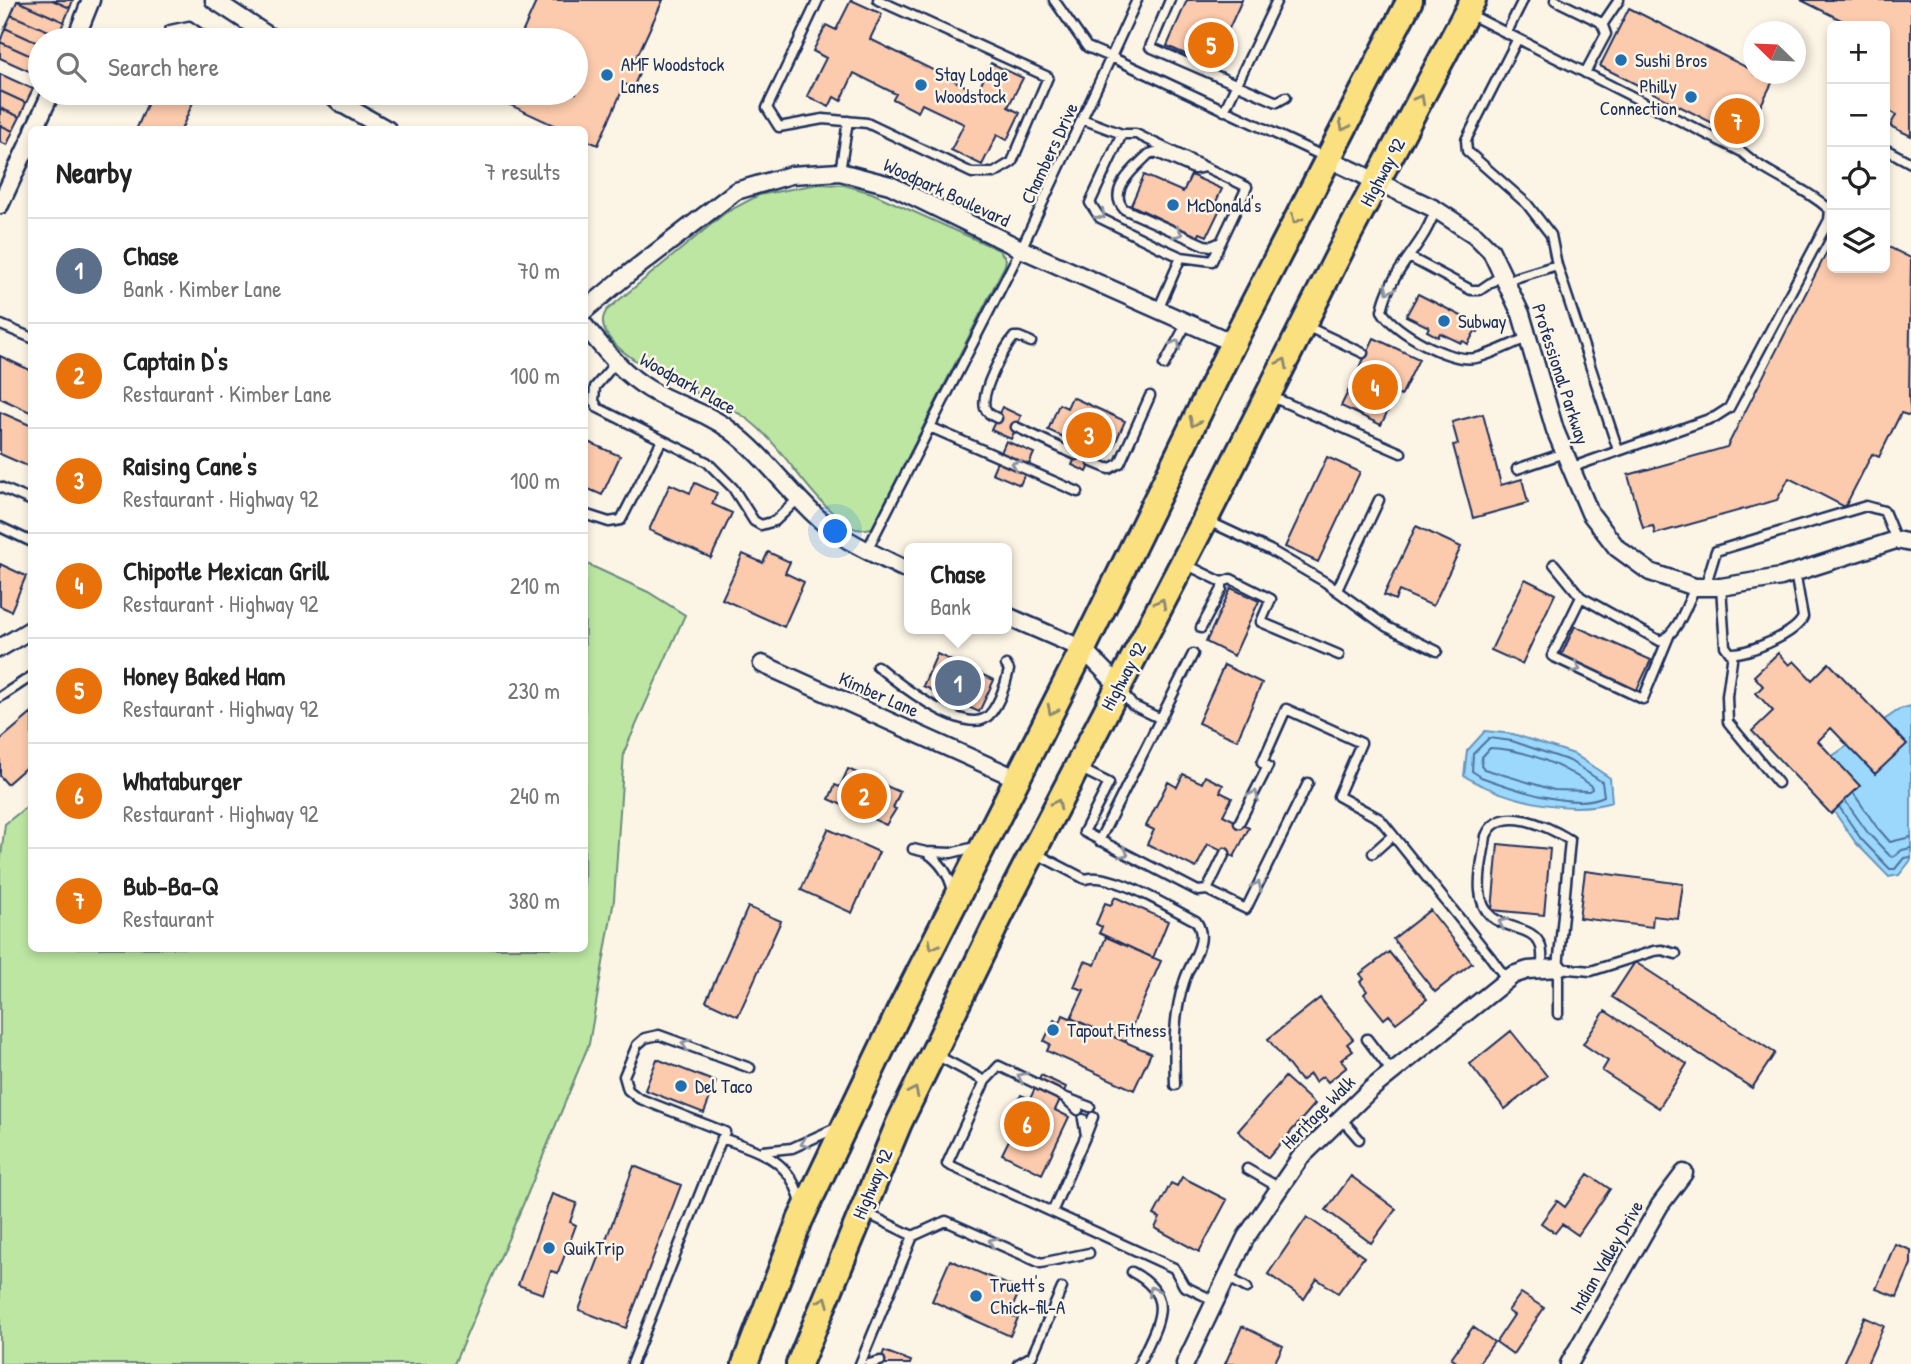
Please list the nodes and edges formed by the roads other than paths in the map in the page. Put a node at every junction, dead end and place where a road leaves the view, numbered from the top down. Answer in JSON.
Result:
{"nodes":[{"id":1,"x":91,"y":0,"type":"edge"},
{"id":2,"x":214,"y":0,"type":"edge"},
{"id":3,"x":818,"y":0,"type":"edge"},
{"id":4,"x":878,"y":0,"type":"edge"},
{"id":5,"x":1054,"y":0,"type":"edge"},
{"id":6,"x":1137,"y":0,"type":"edge"},
{"id":7,"x":1170,"y":0,"type":"edge"},
{"id":8,"x":1277,"y":0,"type":"edge"},
{"id":9,"x":1409,"y":0,"type":"edge"},
{"id":10,"x":1523,"y":0,"type":"edge"},
{"id":11,"x":1555,"y":0,"type":"edge"},
{"id":12,"x":1619,"y":0,"type":"edge"},
{"id":13,"x":1469,"y":6,"type":"edge"},
{"id":14,"x":1602,"y":25,"type":"junction"},
{"id":15,"x":80,"y":28,"type":"edge"},
{"id":16,"x":255,"y":28,"type":"edge"},
{"id":17,"x":1506,"y":34,"type":"junction"},
{"id":18,"x":1517,"y":40,"type":"junction"},
{"id":19,"x":1111,"y":57,"type":"junction"},
{"id":20,"x":1585,"y":73,"type":"junction"},
{"id":21,"x":1237,"y":86,"type":"junction"},
{"id":22,"x":1286,"y":97,"type":"dead end"},
{"id":23,"x":45,"y":105,"type":"edge"},
{"id":24,"x":344,"y":105,"type":"edge"},
{"id":25,"x":1224,"y":111,"type":"junction"},
{"id":26,"x":1082,"y":118,"type":"junction"},
{"id":27,"x":848,"y":121,"type":"junction"},
{"id":28,"x":36,"y":126,"type":"edge"},
{"id":29,"x":380,"y":126,"type":"edge"},
{"id":30,"x":1122,"y":134,"type":"junction"},
{"id":31,"x":28,"y":143,"type":"edge"},
{"id":32,"x":1890,"y":152,"type":"edge"},
{"id":33,"x":1327,"y":158,"type":"junction"},
{"id":34,"x":1911,"y":163,"type":"edge"},
{"id":35,"x":1208,"y":167,"type":"junction"},
{"id":36,"x":840,"y":172,"type":"junction"},
{"id":37,"x":1377,"y":180,"type":"junction"},
{"id":38,"x":1,"y":198,"type":"edge"},
{"id":39,"x":1436,"y":209,"type":"junction"},
{"id":40,"x":1221,"y":242,"type":"junction"},
{"id":41,"x":1021,"y":250,"type":"junction"},
{"id":42,"x":1181,"y":257,"type":"junction"},
{"id":43,"x":1409,"y":257,"type":"junction"},
{"id":44,"x":1557,"y":265,"type":"junction"},
{"id":45,"x":1504,"y":278,"type":"junction"},
{"id":46,"x":588,"y":308,"type":"edge"},
{"id":47,"x":1158,"y":310,"type":"junction"},
{"id":48,"x":1187,"y":323,"type":"junction"},
{"id":49,"x":1303,"y":324,"type":"junction"},
{"id":50,"x":1,"y":325,"type":"edge"},
{"id":51,"x":588,"y":330,"type":"edge"},
{"id":52,"x":28,"y":336,"type":"edge"},
{"id":53,"x":1527,"y":338,"type":"junction"},
{"id":54,"x":1031,"y":342,"type":"dead end"},
{"id":55,"x":1233,"y":344,"type":"junction"},
{"id":56,"x":1363,"y":354,"type":"dead end"},
{"id":57,"x":616,"y":362,"type":"junction"},
{"id":58,"x":1164,"y":365,"type":"dead end"},
{"id":59,"x":595,"y":387,"type":"junction"},
{"id":60,"x":588,"y":391,"type":"edge"},
{"id":61,"x":1267,"y":394,"type":"junction"},
{"id":62,"x":1150,"y":396,"type":"dead end"},
{"id":63,"x":997,"y":418,"type":"dead end"},
{"id":64,"x":930,"y":426,"type":"junction"},
{"id":65,"x":1016,"y":427,"type":"dead end"},
{"id":66,"x":662,"y":440,"type":"junction"},
{"id":67,"x":1618,"y":450,"type":"junction"},
{"id":68,"x":1401,"y":453,"type":"dead end"},
{"id":69,"x":1076,"y":455,"type":"dead end"},
{"id":70,"x":1567,"y":460,"type":"junction"},
{"id":71,"x":1092,"y":462,"type":"dead end"},
{"id":72,"x":1517,"y":469,"type":"dead end"},
{"id":73,"x":0,"y":487,"type":"edge"},
{"id":74,"x":1078,"y":492,"type":"dead end"},
{"id":75,"x":28,"y":499,"type":"edge"},
{"id":76,"x":798,"y":499,"type":"junction"},
{"id":77,"x":1379,"y":500,"type":"dead end"},
{"id":78,"x":588,"y":515,"type":"edge"},
{"id":79,"x":1205,"y":520,"type":"junction"},
{"id":80,"x":0,"y":527,"type":"edge"},
{"id":81,"x":28,"y":540,"type":"edge"},
{"id":82,"x":1903,"y":542,"type":"edge"},
{"id":83,"x":866,"y":550,"type":"junction"},
{"id":84,"x":1182,"y":563,"type":"junction"},
{"id":85,"x":1554,"y":564,"type":"dead end"},
{"id":86,"x":904,"y":569,"type":"edge"},
{"id":87,"x":1795,"y":572,"type":"junction"},
{"id":88,"x":1222,"y":582,"type":"junction"},
{"id":89,"x":1707,"y":587,"type":"junction"},
{"id":90,"x":1337,"y":590,"type":"junction"},
{"id":91,"x":1581,"y":597,"type":"junction"},
{"id":92,"x":1012,"y":618,"type":"edge"},
{"id":93,"x":1201,"y":628,"type":"dead end"},
{"id":94,"x":28,"y":631,"type":"edge"},
{"id":95,"x":1669,"y":636,"type":"junction"},
{"id":96,"x":0,"y":648,"type":"edge"},
{"id":97,"x":1083,"y":649,"type":"junction"},
{"id":98,"x":1437,"y":651,"type":"dead end"},
{"id":99,"x":1733,"y":653,"type":"junction"},
{"id":100,"x":1193,"y":654,"type":"dead end"},
{"id":101,"x":1339,"y":655,"type":"dead end"},
{"id":102,"x":762,"y":664,"type":"dead end"},
{"id":103,"x":1006,"y":665,"type":"dead end"},
{"id":104,"x":877,"y":666,"type":"dead end"},
{"id":105,"x":28,"y":678,"type":"edge"},
{"id":106,"x":1118,"y":685,"type":"junction"},
{"id":107,"x":0,"y":696,"type":"edge"},
{"id":108,"x":1161,"y":719,"type":"junction"},
{"id":109,"x":1076,"y":766,"type":"junction"},
{"id":110,"x":1018,"y":779,"type":"junction"},
{"id":111,"x":1308,"y":783,"type":"dead end"},
{"id":112,"x":1778,"y":783,"type":"dead end"},
{"id":113,"x":1239,"y":823,"type":"dead end"},
{"id":114,"x":1393,"y":835,"type":"junction"},
{"id":115,"x":986,"y":840,"type":"junction"},
{"id":116,"x":1099,"y":841,"type":"junction"},
{"id":117,"x":913,"y":849,"type":"dead end"},
{"id":118,"x":926,"y":852,"type":"junction"},
{"id":119,"x":1033,"y":852,"type":"junction"},
{"id":120,"x":1225,"y":853,"type":"dead end"},
{"id":121,"x":1373,"y":853,"type":"dead end"},
{"id":122,"x":1207,"y":890,"type":"junction"},
{"id":123,"x":955,"y":902,"type":"junction"},
{"id":124,"x":1676,"y":954,"type":"dead end"},
{"id":125,"x":1550,"y":968,"type":"junction"},
{"id":126,"x":1507,"y":980,"type":"junction"},
{"id":127,"x":1558,"y":1014,"type":"dead end"},
{"id":128,"x":1367,"y":1039,"type":"dead end"},
{"id":129,"x":933,"y":1054,"type":"junction"},
{"id":130,"x":750,"y":1068,"type":"dead end"},
{"id":131,"x":1392,"y":1072,"type":"junction"},
{"id":132,"x":985,"y":1081,"type":"junction"},
{"id":133,"x":1175,"y":1085,"type":"dead end"},
{"id":134,"x":1064,"y":1097,"type":"junction"},
{"id":135,"x":1090,"y":1107,"type":"dead end"},
{"id":136,"x":1078,"y":1110,"type":"dead end"},
{"id":137,"x":1093,"y":1116,"type":"dead end"},
{"id":138,"x":1340,"y":1117,"type":"junction"},
{"id":139,"x":1083,"y":1119,"type":"dead end"},
{"id":140,"x":846,"y":1122,"type":"junction"},
{"id":141,"x":724,"y":1132,"type":"dead end"},
{"id":142,"x":1086,"y":1135,"type":"junction"},
{"id":143,"x":1360,"y":1139,"type":"dead end"},
{"id":144,"x":760,"y":1151,"type":"junction"},
{"id":145,"x":1247,"y":1169,"type":"dead end"},
{"id":146,"x":1684,"y":1172,"type":"dead end"},
{"id":147,"x":1278,"y":1187,"type":"junction"},
{"id":148,"x":1053,"y":1210,"type":"junction"},
{"id":149,"x":861,"y":1211,"type":"junction"},
{"id":150,"x":800,"y":1220,"type":"junction"},
{"id":151,"x":914,"y":1236,"type":"junction"},
{"id":152,"x":1089,"y":1253,"type":"dead end"},
{"id":153,"x":1132,"y":1272,"type":"dead end"},
{"id":154,"x":1227,"y":1277,"type":"junction"},
{"id":155,"x":1062,"y":1288,"type":"dead end"},
{"id":156,"x":1247,"y":1288,"type":"dead end"},
{"id":157,"x":1215,"y":1301,"type":"junction"},
{"id":158,"x":880,"y":1361,"type":"dead end"},
{"id":159,"x":632,"y":1364,"type":"edge"},
{"id":160,"x":745,"y":1364,"type":"edge"},
{"id":161,"x":799,"y":1364,"type":"edge"},
{"id":162,"x":860,"y":1364,"type":"edge"},
{"id":163,"x":869,"y":1364,"type":"edge"},
{"id":164,"x":1018,"y":1364,"type":"edge"},
{"id":165,"x":1139,"y":1364,"type":"edge"},
{"id":166,"x":1185,"y":1364,"type":"edge"},
{"id":167,"x":1569,"y":1364,"type":"edge"}],
"edges":[{"from":1,"to":15,"type":"street"},
{"from":2,"to":16,"type":"street"},
{"from":3,"to":27,"type":"lane"},
{"from":4,"to":27,"type":"lane"},
{"from":5,"to":19,"type":"lane"},
{"from":6,"to":19,"type":"lane","name":"Chambers Drive"},
{"from":7,"to":21,"type":"lane"},
{"from":8,"to":21,"type":"lane"},
{"from":9,"to":33,"type":"main road","one_way":true},
{"from":10,"to":17,"type":"lane"},
{"from":11,"to":14,"type":"lane"},
{"from":12,"to":14,"type":"lane"},
{"from":13,"to":17,"type":"lane"},
{"from":37,"to":13,"type":"main road","name":"Highway 92","one_way":true},
{"from":14,"to":20,"type":"lane"},
{"from":17,"to":18,"type":"lane"},
{"from":18,"to":20,"type":"lane"},
{"from":18,"to":44,"type":"lane"},
{"from":19,"to":25,"type":"lane"},
{"from":19,"to":26,"type":"lane","name":"Chambers Drive"},
{"from":20,"to":67,"type":"lane"},
{"from":21,"to":22,"type":"lane"},
{"from":21,"to":25,"type":"lane"},
{"from":23,"to":28,"type":"street"},
{"from":24,"to":29,"type":"street"},
{"from":25,"to":33,"type":"lane"},
{"from":26,"to":30,"type":"lane"},
{"from":26,"to":41,"type":"lane","name":"Chambers Drive"},
{"from":27,"to":36,"type":"lane"},
{"from":30,"to":35,"type":"lane"},
{"from":30,"to":42,"type":"lane","one_way":true},
{"from":31,"to":38,"type":"street"},
{"from":32,"to":34,"type":"lane"},
{"from":33,"to":37,"type":"street","name":"Professional Parkway"},
{"from":33,"to":55,"type":"main road","one_way":true},
{"from":35,"to":40,"type":"lane"},
{"from":35,"to":40,"type":"lane","one_way":true},
{"from":36,"to":41,"type":"street","name":"Woodpark Boulevard"},
{"from":36,"to":46,"type":"street","name":"Woodpark Boulevard"},
{"from":37,"to":39,"type":"street","name":"Professional Parkway"},
{"from":37,"to":49,"type":"main road","name":"Highway 92"},
{"from":39,"to":43,"type":"lane"},
{"from":39,"to":45,"type":"street","name":"Professional Parkway"},
{"from":40,"to":42,"type":"lane"},
{"from":41,"to":47,"type":"street","name":"Woodpark Boulevard"},
{"from":41,"to":64,"type":"lane","name":"Chambers Drive"},
{"from":42,"to":47,"type":"lane"},
{"from":43,"to":45,"type":"lane"},
{"from":43,"to":53,"type":"lane","one_way":true},
{"from":44,"to":45,"type":"lane"},
{"from":44,"to":67,"type":"lane"},
{"from":45,"to":53,"type":"street","name":"Professional Parkway"},
{"from":47,"to":48,"type":"street","name":"Woodpark Boulevard"},
{"from":48,"to":55,"type":"street","name":"Woodpark Boulevard"},
{"from":58,"to":48,"type":"lane","one_way":true},
{"from":49,"to":56,"type":"lane"},
{"from":61,"to":49,"type":"main road","name":"Highway 92","one_way":true},
{"from":50,"to":52,"type":"lane"},
{"from":51,"to":57,"type":"street","name":"Woodpark Place"},
{"from":53,"to":70,"type":"street","name":"Professional Parkway"},
{"from":54,"to":63,"type":"lane"},
{"from":55,"to":97,"type":"main road","one_way":true},
{"from":57,"to":59,"type":"lane"},
{"from":57,"to":76,"type":"street","name":"Woodpark Place"},
{"from":59,"to":60,"type":"lane"},
{"from":59,"to":66,"type":"lane"},
{"from":61,"to":68,"type":"lane"},
{"from":61,"to":79,"type":"main road","name":"Highway 92"},
{"from":62,"to":71,"type":"lane"},
{"from":74,"to":64,"type":"lane","one_way":true},
{"from":64,"to":83,"type":"lane","name":"Chambers Drive"},
{"from":65,"to":69,"type":"lane"},
{"from":66,"to":76,"type":"lane"},
{"from":66,"to":78,"type":"lane"},
{"from":67,"to":70,"type":"lane"},
{"from":70,"to":72,"type":"lane"},
{"from":70,"to":89,"type":"street","name":"Professional Parkway"},
{"from":73,"to":75,"type":"lane"},
{"from":76,"to":83,"type":"street","name":"Woodpark Place"},
{"from":77,"to":90,"type":"lane"},
{"from":79,"to":84,"type":"main road","name":"Highway 92"},
{"from":79,"to":90,"type":"lane"},
{"from":80,"to":81,"type":"lane"},
{"from":82,"to":87,"type":"street","name":"Professional Parkway"},
{"from":82,"to":89,"type":"lane"},
{"from":83,"to":86,"type":"street","name":"Woodpark Place"},
{"from":84,"to":88,"type":"lane"},
{"from":106,"to":84,"type":"main road","name":"Highway 92","one_way":true},
{"from":85,"to":91,"type":"lane"},
{"from":87,"to":89,"type":"street","name":"Professional Parkway"},
{"from":87,"to":99,"type":"lane"},
{"from":88,"to":93,"type":"lane"},
{"from":88,"to":101,"type":"lane"},
{"from":89,"to":95,"type":"lane"},
{"from":89,"to":99,"type":"lane"},
{"from":90,"to":98,"type":"lane"},
{"from":91,"to":95,"type":"lane"},
{"from":91,"to":95,"type":"lane","one_way":true},
{"from":92,"to":97,"type":"street"},
{"from":94,"to":96,"type":"street"},
{"from":97,"to":106,"type":"street"},
{"from":97,"to":110,"type":"main road","one_way":true},
{"from":99,"to":112,"type":"lane"},
{"from":100,"to":108,"type":"lane"},
{"from":102,"to":110,"type":"street","name":"Kimber Lane"},
{"from":103,"to":104,"type":"lane"},
{"from":105,"to":107,"type":"lane"},
{"from":106,"to":108,"type":"lane"},
{"from":106,"to":109,"type":"main road","name":"Highway 92"},
{"from":108,"to":116,"type":"lane"},
{"from":109,"to":116,"type":"lane"},
{"from":119,"to":109,"type":"main road","name":"Highway 92","one_way":true},
{"from":110,"to":115,"type":"main road"},
{"from":122,"to":111,"type":"lane","one_way":true},
{"from":113,"to":114,"type":"lane","one_way":true},
{"from":114,"to":121,"type":"lane"},
{"from":114,"to":126,"type":"lane"},
{"from":115,"to":118,"type":"lane"},
{"from":115,"to":123,"type":"main road"},
{"from":116,"to":122,"type":"lane","one_way":true},
{"from":117,"to":118,"type":"lane"},
{"from":118,"to":123,"type":"lane"},
{"from":119,"to":129,"type":"main road","name":"Highway 92"},
{"from":119,"to":133,"type":"lane"},
{"from":120,"to":122,"type":"lane"},
{"from":123,"to":140,"type":"main road","one_way":true},
{"from":124,"to":125,"type":"lane"},
{"from":125,"to":125,"type":"lane","one_way":true},
{"from":125,"to":126,"type":"street","name":"Heritage Walk"},
{"from":125,"to":127,"type":"lane"},
{"from":126,"to":131,"type":"street","name":"Heritage Walk"},
{"from":128,"to":131,"type":"lane"},
{"from":129,"to":132,"type":"lane"},
{"from":149,"to":129,"type":"main road","name":"Highway 92","one_way":true},
{"from":130,"to":141,"type":"lane","one_way":true},
{"from":131,"to":138,"type":"street","name":"Heritage Walk"},
{"from":134,"to":132,"type":"lane","one_way":true},
{"from":132,"to":148,"type":"lane"},
{"from":134,"to":135,"type":"lane"},
{"from":134,"to":136,"type":"lane"},
{"from":137,"to":142,"type":"lane"},
{"from":138,"to":143,"type":"lane"},
{"from":138,"to":147,"type":"street","name":"Heritage Walk"},
{"from":139,"to":142,"type":"lane"},
{"from":140,"to":144,"type":"lane","one_way":true},
{"from":140,"to":150,"type":"main road"},
{"from":142,"to":148,"type":"lane"},
{"from":144,"to":150,"type":"lane"},
{"from":144,"to":159,"type":"lane"},
{"from":145,"to":147,"type":"lane"},
{"from":146,"to":167,"type":"street","name":"Indian Valley Drive"},
{"from":147,"to":154,"type":"street","name":"Heritage Walk"},
{"from":148,"to":157,"type":"lane"},
{"from":149,"to":151,"type":"lane"},
{"from":161,"to":149,"type":"main road","name":"Highway 92","one_way":true},
{"from":150,"to":160,"type":"main road"},
{"from":152,"to":151,"type":"lane","one_way":true},
{"from":151,"to":162,"type":"lane"},
{"from":165,"to":153,"type":"lane","one_way":true},
{"from":154,"to":156,"type":"lane"},
{"from":154,"to":157,"type":"street","name":"Heritage Walk"},
{"from":155,"to":164,"type":"lane"},
{"from":157,"to":166,"type":"street","name":"Heritage Walk"},
{"from":158,"to":163,"type":"lane"}]}
